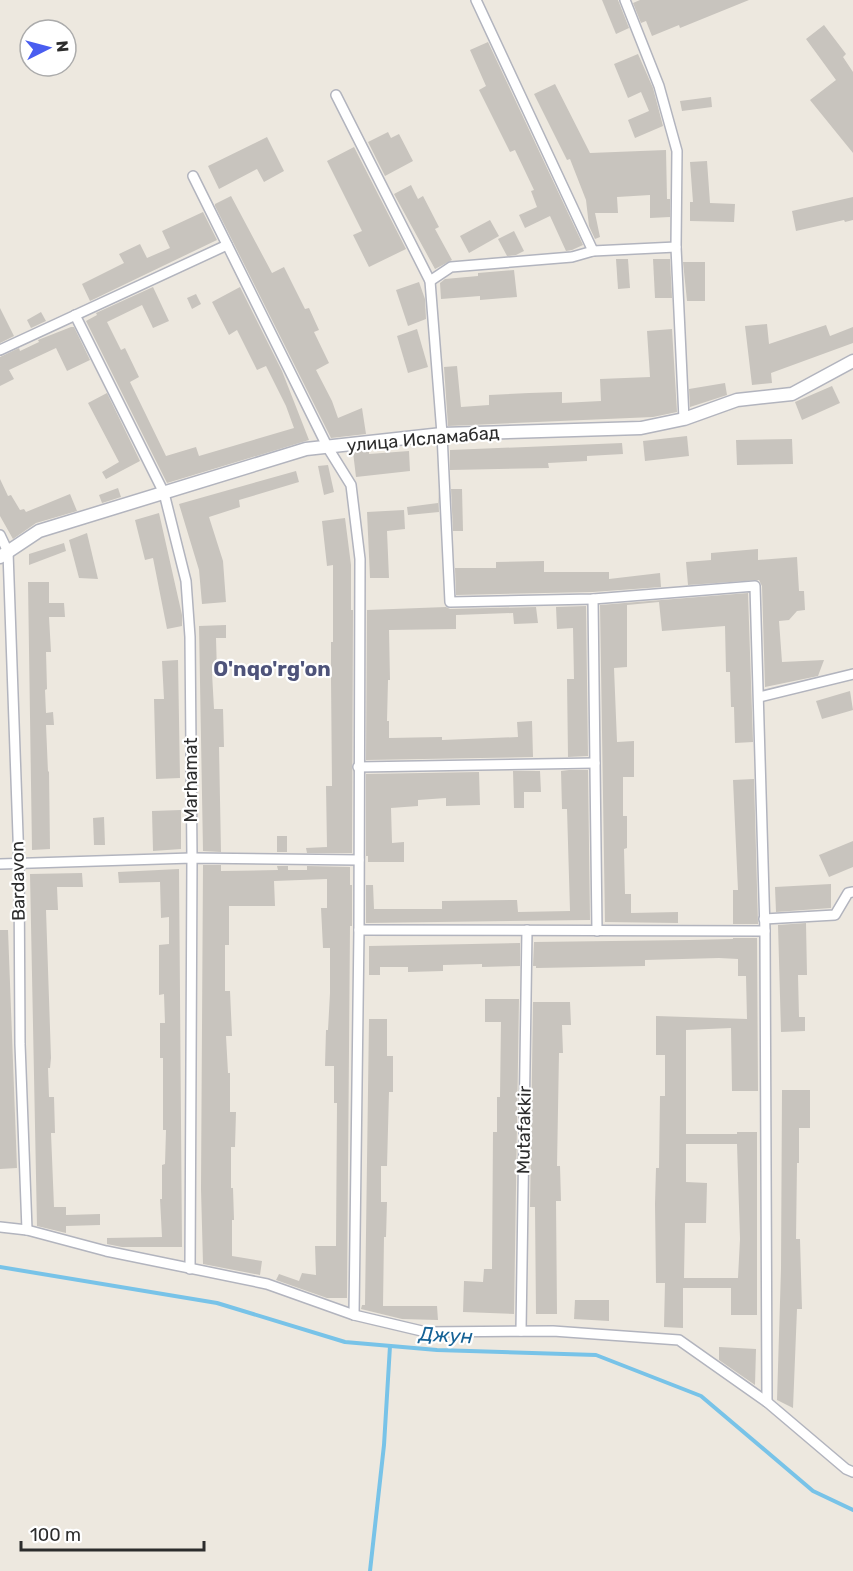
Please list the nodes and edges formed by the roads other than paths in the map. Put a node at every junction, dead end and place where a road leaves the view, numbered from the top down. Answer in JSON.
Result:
{"nodes":[{"id":1,"x":476,"y":0,"type":"edge"},
{"id":2,"x":625,"y":0,"type":"edge"},
{"id":3,"x":336,"y":95,"type":"dead end"},
{"id":4,"x":193,"y":176,"type":"dead end"},
{"id":5,"x":226,"y":245,"type":"junction"},
{"id":6,"x":675,"y":247,"type":"junction"},
{"id":7,"x":593,"y":251,"type":"junction"},
{"id":8,"x":430,"y":281,"type":"junction"},
{"id":9,"x":75,"y":315,"type":"junction"},
{"id":10,"x":0,"y":350,"type":"edge"},
{"id":11,"x":853,"y":361,"type":"edge"},
{"id":12,"x":684,"y":419,"type":"junction"},
{"id":13,"x":442,"y":434,"type":"junction"},
{"id":14,"x":328,"y":448,"type":"junction"},
{"id":15,"x":164,"y":493,"type":"junction"},
{"id":16,"x":0,"y":535,"type":"edge"},
{"id":17,"x":4,"y":555,"type":"edge"},
{"id":18,"x":593,"y":599,"type":"junction"},
{"id":19,"x":853,"y":674,"type":"edge"},
{"id":20,"x":759,"y":697,"type":"junction"},
{"id":21,"x":595,"y":763,"type":"junction"},
{"id":22,"x":358,"y":767,"type":"junction"},
{"id":23,"x":192,"y":858,"type":"junction"},
{"id":24,"x":359,"y":860,"type":"junction"},
{"id":25,"x":0,"y":864,"type":"edge"},
{"id":26,"x":19,"y":864,"type":"junction"},
{"id":27,"x":853,"y":892,"type":"edge"},
{"id":28,"x":764,"y":919,"type":"junction"},
{"id":29,"x":359,"y":930,"type":"junction"},
{"id":30,"x":527,"y":930,"type":"junction"},
{"id":31,"x":597,"y":931,"type":"junction"},
{"id":32,"x":765,"y":931,"type":"junction"},
{"id":33,"x":0,"y":1227,"type":"edge"},
{"id":34,"x":27,"y":1230,"type":"junction"},
{"id":35,"x":190,"y":1269,"type":"junction"},
{"id":36,"x":354,"y":1315,"type":"junction"},
{"id":37,"x":521,"y":1331,"type":"junction"},
{"id":38,"x":766,"y":1402,"type":"junction"},
{"id":39,"x":853,"y":1472,"type":"edge"}],
"edges":[{"from":1,"to":7,"type":"street"},
{"from":2,"to":6,"type":"street"},
{"from":3,"to":8,"type":"street"},
{"from":4,"to":5,"type":"street"},
{"from":5,"to":9,"type":"street"},
{"from":5,"to":14,"type":"street"},
{"from":6,"to":7,"type":"street"},
{"from":6,"to":12,"type":"street"},
{"from":7,"to":8,"type":"street"},
{"from":8,"to":13,"type":"street"},
{"from":9,"to":10,"type":"street"},
{"from":9,"to":15,"type":"street","name":"Marhamat"},
{"from":11,"to":12,"type":"street","name":"улица Исламабад"},
{"from":12,"to":13,"type":"street","name":"улица Исламабад"},
{"from":13,"to":14,"type":"street","name":"улица Исламабад"},
{"from":13,"to":18,"type":"street"},
{"from":14,"to":15,"type":"street","name":"улица Исламабад"},
{"from":14,"to":22,"type":"street"},
{"from":15,"to":17,"type":"street","name":"улица Исламабад"},
{"from":15,"to":23,"type":"street","name":"Marhamat"},
{"from":16,"to":17,"type":"street","name":"Bardavon"},
{"from":17,"to":26,"type":"street","name":"Bardavon"},
{"from":18,"to":20,"type":"street"},
{"from":18,"to":21,"type":"street"},
{"from":19,"to":20,"type":"street"},
{"from":20,"to":28,"type":"street"},
{"from":21,"to":22,"type":"street"},
{"from":21,"to":31,"type":"street"},
{"from":22,"to":24,"type":"street"},
{"from":23,"to":24,"type":"street"},
{"from":23,"to":26,"type":"street"},
{"from":23,"to":35,"type":"street","name":"Marhamat"},
{"from":24,"to":29,"type":"street"},
{"from":25,"to":26,"type":"street"},
{"from":26,"to":34,"type":"street","name":"Bardavon"},
{"from":27,"to":28,"type":"street"},
{"from":28,"to":32,"type":"street"},
{"from":29,"to":30,"type":"street"},
{"from":29,"to":36,"type":"street"},
{"from":30,"to":31,"type":"street"},
{"from":30,"to":37,"type":"street","name":"Mutafakkir"},
{"from":31,"to":32,"type":"street"},
{"from":32,"to":38,"type":"street"},
{"from":33,"to":34,"type":"street"},
{"from":34,"to":35,"type":"street"},
{"from":35,"to":36,"type":"street"},
{"from":36,"to":37,"type":"street"},
{"from":37,"to":38,"type":"street"},
{"from":38,"to":39,"type":"street"}]}
